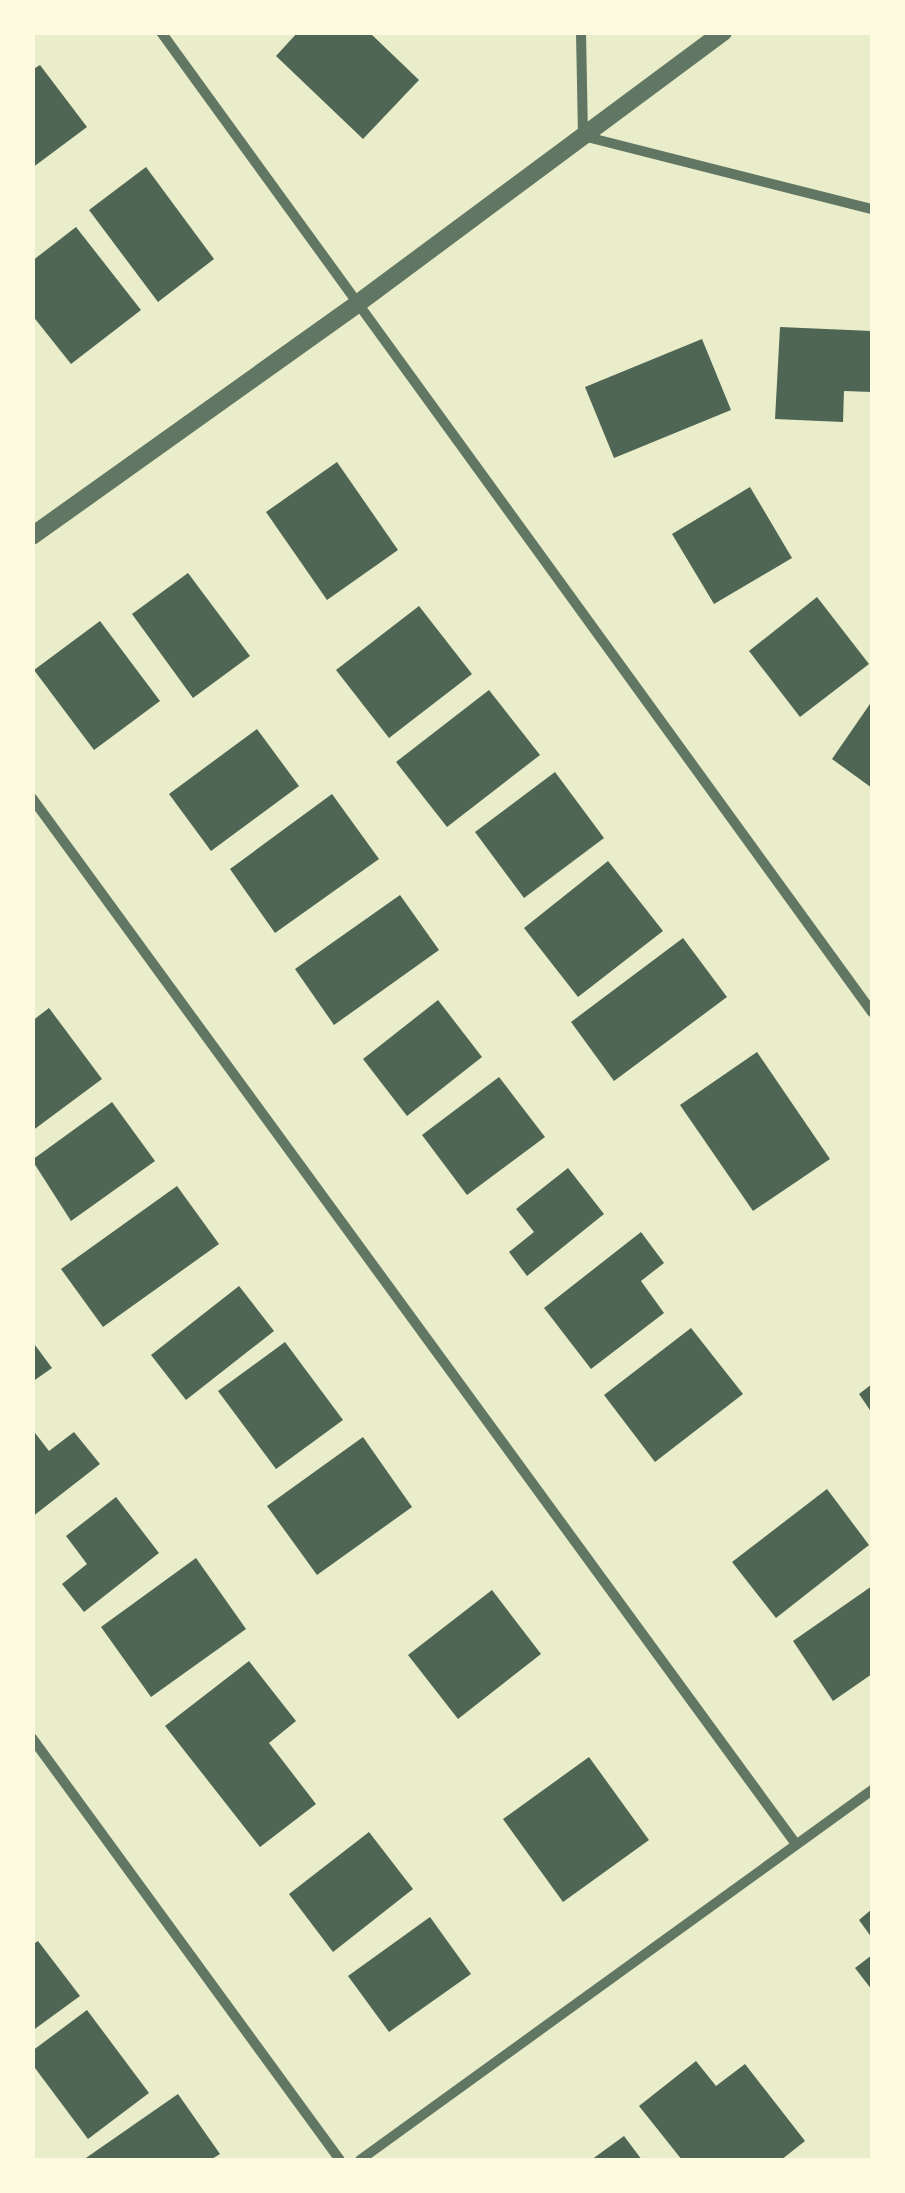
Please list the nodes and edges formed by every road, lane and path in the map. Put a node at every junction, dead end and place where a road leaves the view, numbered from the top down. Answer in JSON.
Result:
{"nodes":[{"id":1,"x":161,"y":32,"type":"edge"},
{"id":2,"x":580,"y":32,"type":"edge"},
{"id":3,"x":723,"y":32,"type":"edge"},
{"id":4,"x":582,"y":136,"type":"junction"},
{"id":5,"x":872,"y":210,"type":"edge"},
{"id":6,"x":357,"y":304,"type":"junction"},
{"id":7,"x":32,"y":536,"type":"edge"},
{"id":8,"x":32,"y":798,"type":"edge"},
{"id":9,"x":872,"y":1012,"type":"edge"},
{"id":10,"x":32,"y":1738,"type":"edge"},
{"id":11,"x":872,"y":1790,"type":"edge"},
{"id":12,"x":796,"y":1844,"type":"junction"},
{"id":13,"x":340,"y":2160,"type":"edge"},
{"id":14,"x":360,"y":2160,"type":"edge"}],
"edges":[{"from":1,"to":6,"type":"street"},
{"from":2,"to":4,"type":"street"},
{"from":3,"to":4,"type":"street"},
{"from":4,"to":5,"type":"street"},
{"from":4,"to":6,"type":"street"},
{"from":6,"to":7,"type":"street"},
{"from":6,"to":9,"type":"street"},
{"from":8,"to":12,"type":"street"},
{"from":10,"to":13,"type":"street"},
{"from":11,"to":12,"type":"street"},
{"from":12,"to":14,"type":"street"}]}
